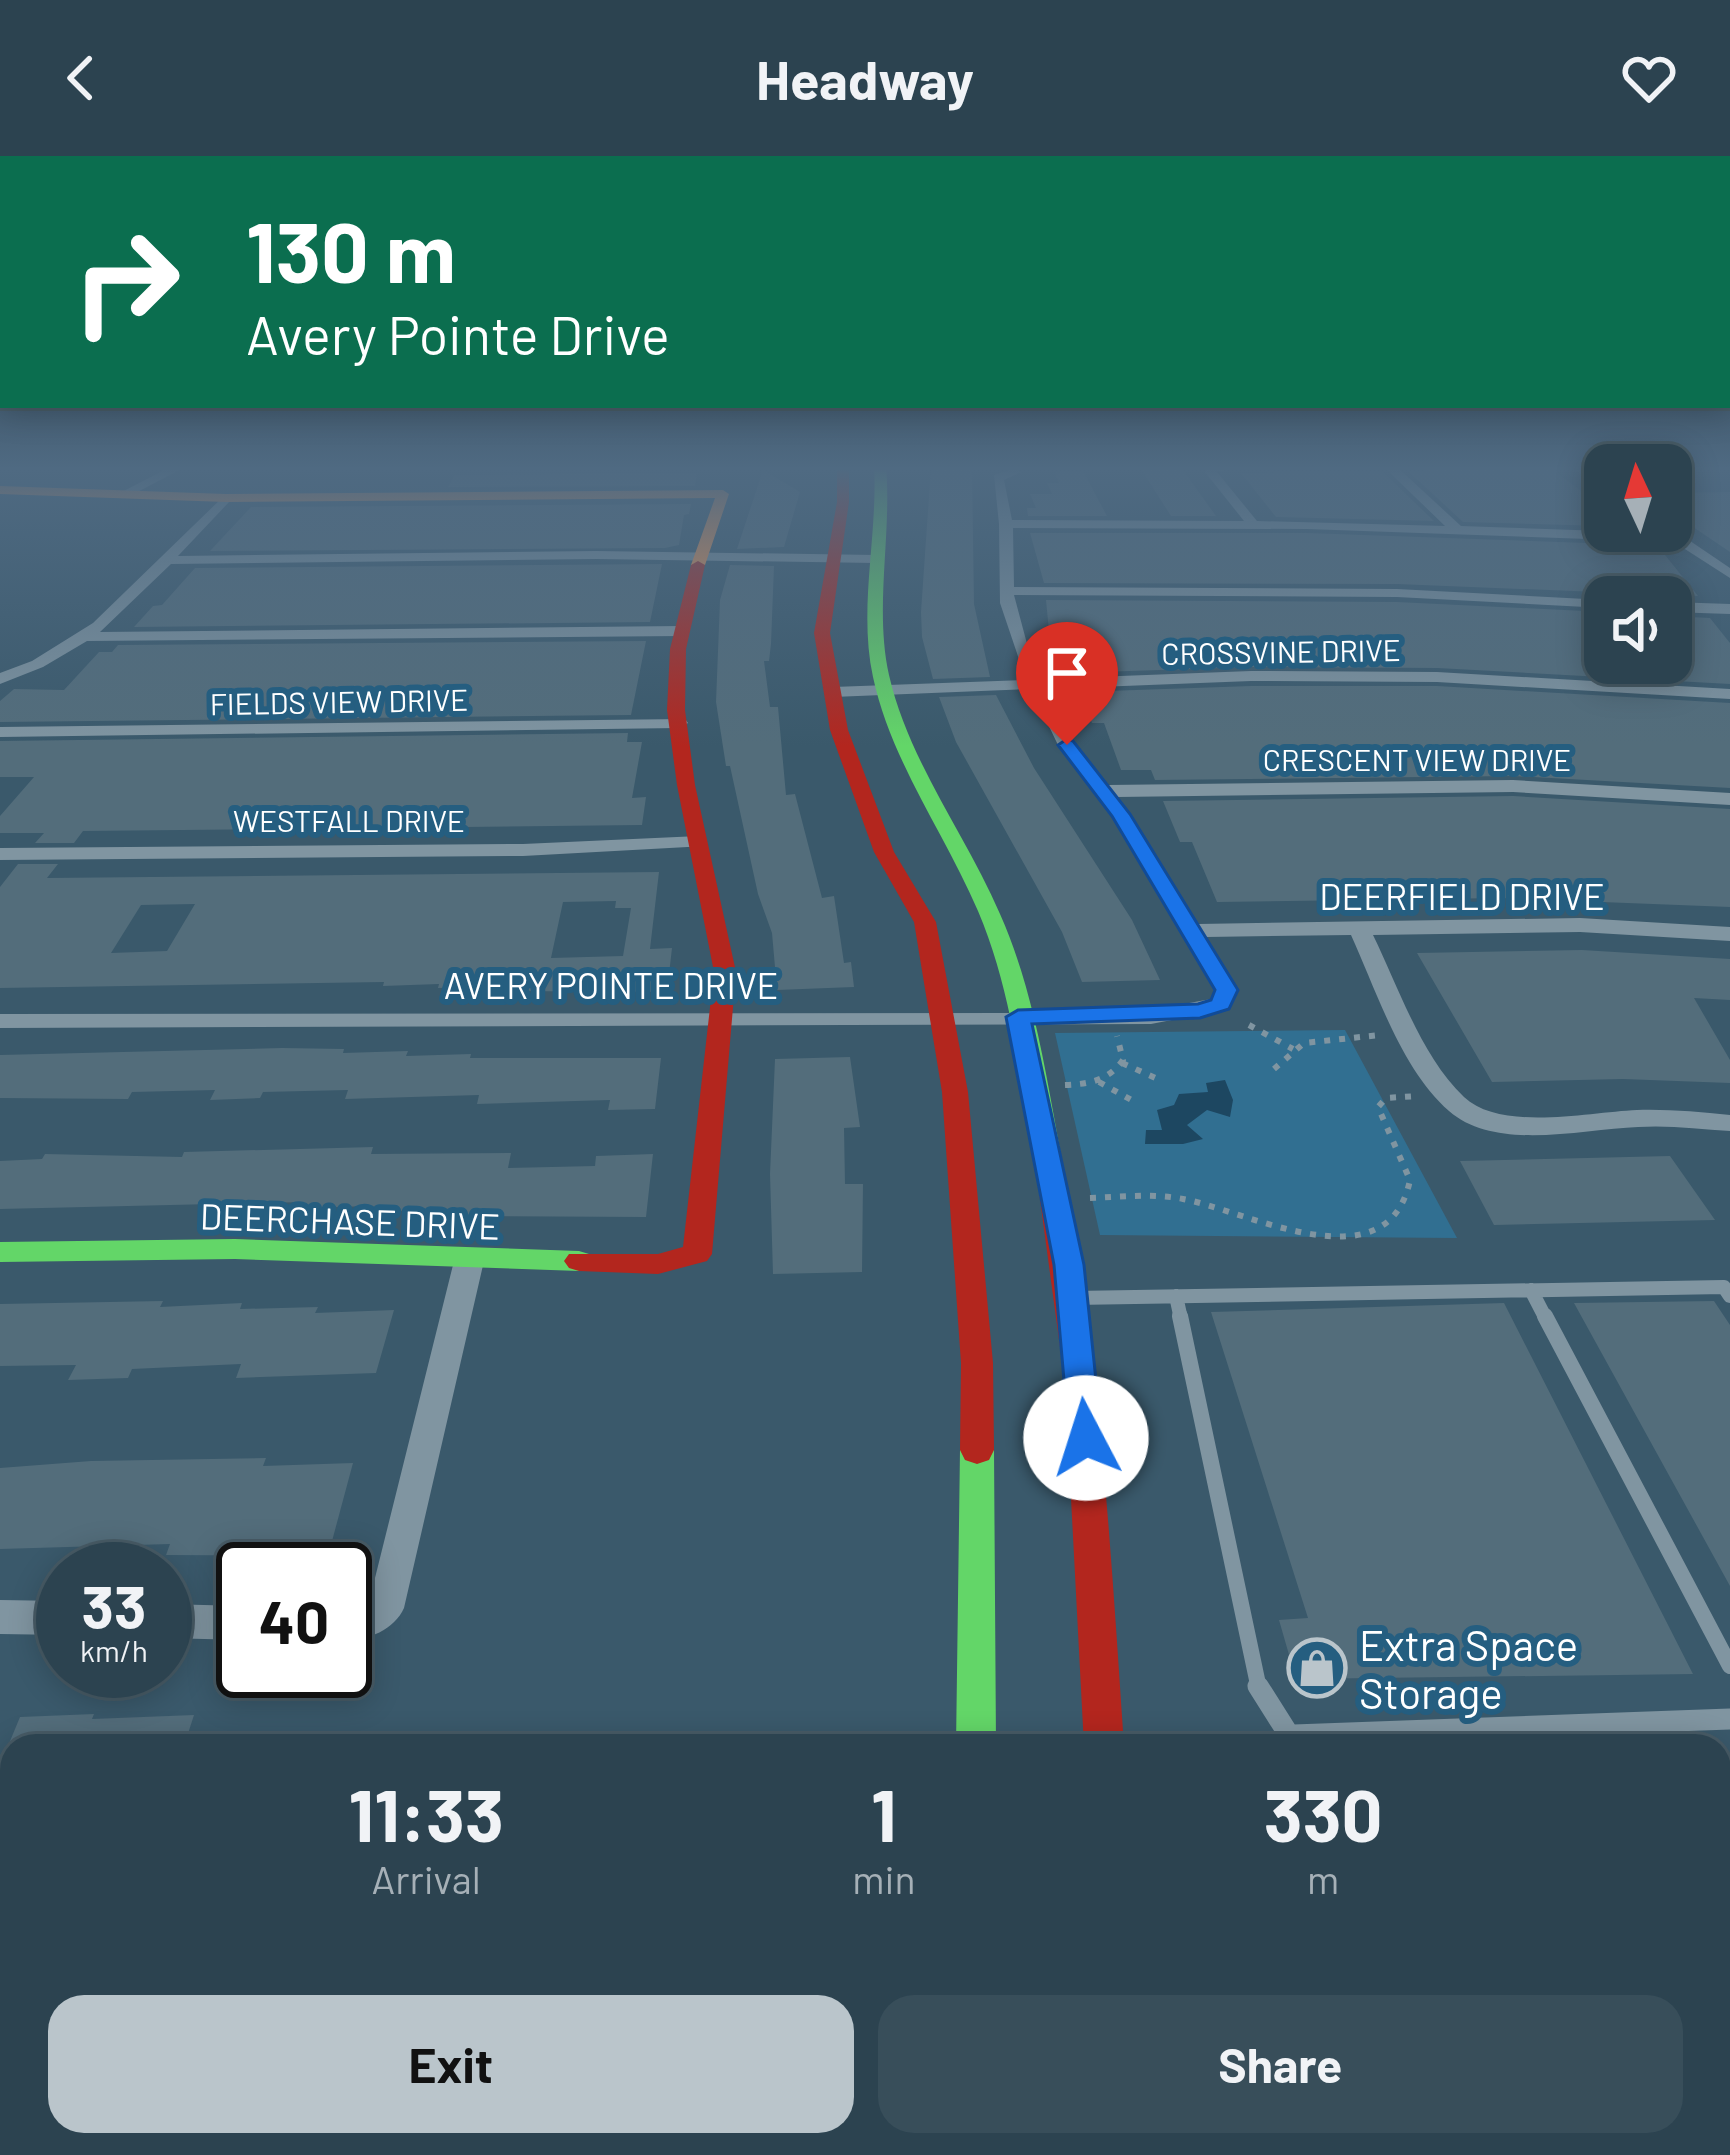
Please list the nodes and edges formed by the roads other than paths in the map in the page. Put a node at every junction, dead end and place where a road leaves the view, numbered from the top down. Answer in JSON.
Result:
{"nodes":[{"id":1,"x":258,"y":559,"type":"edge"},
{"id":2,"x":701,"y":559,"type":"edge"},
{"id":3,"x":833,"y":559,"type":"edge"},
{"id":4,"x":861,"y":559,"type":"edge"},
{"id":5,"x":1007,"y":559,"type":"edge"},
{"id":6,"x":162,"y":560,"type":"joint"},
{"id":7,"x":876,"y":560,"type":"joint"},
{"id":8,"x":1007,"y":591,"type":"junction"},
{"id":9,"x":1584,"y":603,"type":"edge"},
{"id":10,"x":1692,"y":608,"type":"edge"},
{"id":11,"x":1730,"y":609,"type":"edge"},
{"id":12,"x":682,"y":631,"type":"junction"},
{"id":13,"x":90,"y":637,"type":"junction"},
{"id":14,"x":0,"y":679,"type":"edge"},
{"id":15,"x":1038,"y":685,"type":"junction"},
{"id":16,"x":885,"y":690,"type":"junction"},
{"id":17,"x":832,"y":692,"type":"junction"},
{"id":18,"x":1730,"y":694,"type":"edge"},
{"id":19,"x":680,"y":723,"type":"junction"},
{"id":20,"x":0,"y":732,"type":"edge"},
{"id":21,"x":1103,"y":791,"type":"junction"},
{"id":22,"x":1730,"y":799,"type":"edge"},
{"id":23,"x":699,"y":842,"type":"junction"},
{"id":24,"x":0,"y":854,"type":"edge"},
{"id":25,"x":1359,"y":928,"type":"junction"},
{"id":26,"x":1193,"y":931,"type":"junction"},
{"id":27,"x":1730,"y":934,"type":"edge"},
{"id":28,"x":942,"y":1017,"type":"junction"},
{"id":29,"x":1018,"y":1017,"type":"junction"},
{"id":30,"x":0,"y":1022,"type":"edge"},
{"id":31,"x":722,"y":1023,"type":"junction"},
{"id":32,"x":1730,"y":1123,"type":"edge"},
{"id":33,"x":0,"y":1252,"type":"edge"},
{"id":34,"x":469,"y":1261,"type":"junction"},
{"id":35,"x":1532,"y":1290,"type":"junction"},
{"id":36,"x":1176,"y":1296,"type":"junction"},
{"id":37,"x":1730,"y":1296,"type":"edge"},
{"id":38,"x":1072,"y":1298,"type":"junction"},
{"id":39,"x":372,"y":1616,"type":"edge"},
{"id":40,"x":0,"y":1617,"type":"edge"},
{"id":41,"x":36,"y":1618,"type":"edge"},
{"id":42,"x":1730,"y":1666,"type":"edge"},
{"id":43,"x":1730,"y":1719,"type":"edge"},
{"id":44,"x":976,"y":1734,"type":"edge"},
{"id":45,"x":1103,"y":1734,"type":"edge"},
{"id":46,"x":1290,"y":1734,"type":"edge"},
{"id":47,"x":1433,"y":1734,"type":"edge"}],
"edges":[{"from":1,"to":6,"type":"street"},
{"from":2,"to":12,"type":"street"},
{"from":3,"to":17,"type":"street"},
{"from":4,"to":7,"type":"street"},
{"from":5,"to":8,"type":"street"},
{"from":6,"to":13,"type":"street"},
{"from":7,"to":16,"type":"street"},
{"from":8,"to":9,"type":"street"},
{"from":8,"to":15,"type":"street"},
{"from":10,"to":11,"type":"street"},
{"from":12,"to":13,"type":"street"},
{"from":12,"to":19,"type":"street"},
{"from":13,"to":14,"type":"street"},
{"from":15,"to":16,"type":"street","name":"CROSSVINE DRIVE"},
{"from":15,"to":18,"type":"street","name":"CROSSVINE DRIVE"},
{"from":15,"to":21,"type":"street"},
{"from":16,"to":17,"type":"street","name":"CROSSVINE DRIVE"},
{"from":16,"to":29,"type":"street"},
{"from":17,"to":28,"type":"street"},
{"from":19,"to":20,"type":"street","name":"FIELDS VIEW DRIVE"},
{"from":19,"to":23,"type":"street"},
{"from":21,"to":22,"type":"street","name":"CRESCENT VIEW DRIVE"},
{"from":21,"to":26,"type":"street"},
{"from":23,"to":24,"type":"street","name":"WESTFALL DRIVE"},
{"from":23,"to":31,"type":"street"},
{"from":25,"to":26,"type":"street","name":"DEERFIELD DRIVE"},
{"from":25,"to":27,"type":"street","name":"DEERFIELD DRIVE"},
{"from":25,"to":32,"type":"street"},
{"from":26,"to":29,"type":"street","name":"AVERY POINTE DRIVE"},
{"from":28,"to":29,"type":"street","name":"AVERY POINTE DRIVE"},
{"from":28,"to":31,"type":"street","name":"AVERY POINTE DRIVE"},
{"from":28,"to":44,"type":"street"},
{"from":29,"to":38,"type":"street"},
{"from":30,"to":31,"type":"street","name":"AVERY POINTE DRIVE"},
{"from":31,"to":34,"type":"street","name":"DEERCHASE DRIVE"},
{"from":33,"to":34,"type":"street","name":"DEERCHASE DRIVE"},
{"from":34,"to":39,"type":"street"},
{"from":35,"to":36,"type":"lane"},
{"from":35,"to":37,"type":"lane"},
{"from":35,"to":42,"type":"lane"},
{"from":36,"to":38,"type":"lane"},
{"from":36,"to":46,"type":"lane"},
{"from":38,"to":45,"type":"street"},
{"from":40,"to":41,"type":"street"},
{"from":43,"to":47,"type":"lane"}]}
